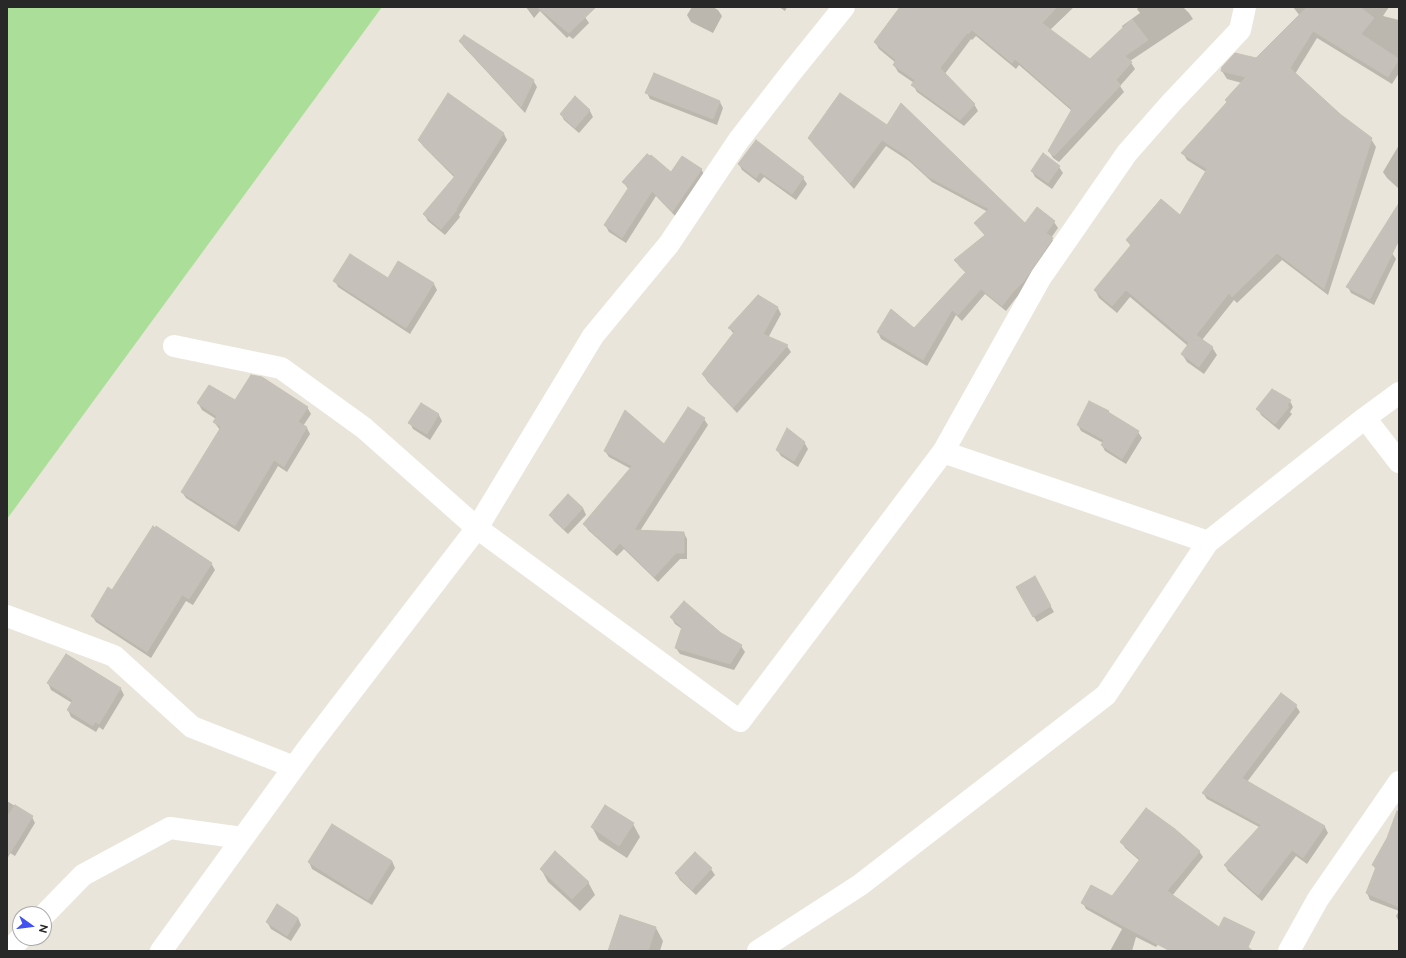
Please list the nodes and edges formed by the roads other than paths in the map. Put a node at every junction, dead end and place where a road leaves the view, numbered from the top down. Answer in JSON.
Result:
{"nodes":[{"id":1,"x":844,"y":7,"type":"edge"},
{"id":2,"x":1245,"y":7,"type":"edge"},
{"id":3,"x":174,"y":346,"type":"dead end"},
{"id":4,"x":1399,"y":393,"type":"edge"},
{"id":5,"x":1365,"y":418,"type":"junction"},
{"id":6,"x":942,"y":452,"type":"junction"},
{"id":7,"x":1399,"y":462,"type":"edge"},
{"id":8,"x":477,"y":528,"type":"junction"},
{"id":9,"x":1208,"y":542,"type":"junction"},
{"id":10,"x":7,"y":616,"type":"edge"},
{"id":11,"x":294,"y":768,"type":"junction"},
{"id":12,"x":1399,"y":782,"type":"edge"},
{"id":13,"x":242,"y":838,"type":"junction"},
{"id":14,"x":52,"y":907,"type":"edge"},
{"id":15,"x":161,"y":951,"type":"edge"},
{"id":16,"x":758,"y":951,"type":"edge"},
{"id":17,"x":1289,"y":951,"type":"edge"}],
"edges":[{"from":1,"to":8,"type":"street"},
{"from":2,"to":6,"type":"street"},
{"from":3,"to":8,"type":"street"},
{"from":4,"to":5,"type":"street"},
{"from":5,"to":7,"type":"street"},
{"from":5,"to":9,"type":"street"},
{"from":6,"to":8,"type":"street"},
{"from":6,"to":9,"type":"street"},
{"from":8,"to":11,"type":"street"},
{"from":9,"to":16,"type":"street"},
{"from":10,"to":11,"type":"street"},
{"from":11,"to":13,"type":"street"},
{"from":12,"to":17,"type":"street"},
{"from":13,"to":14,"type":"street"},
{"from":13,"to":15,"type":"street"}]}
